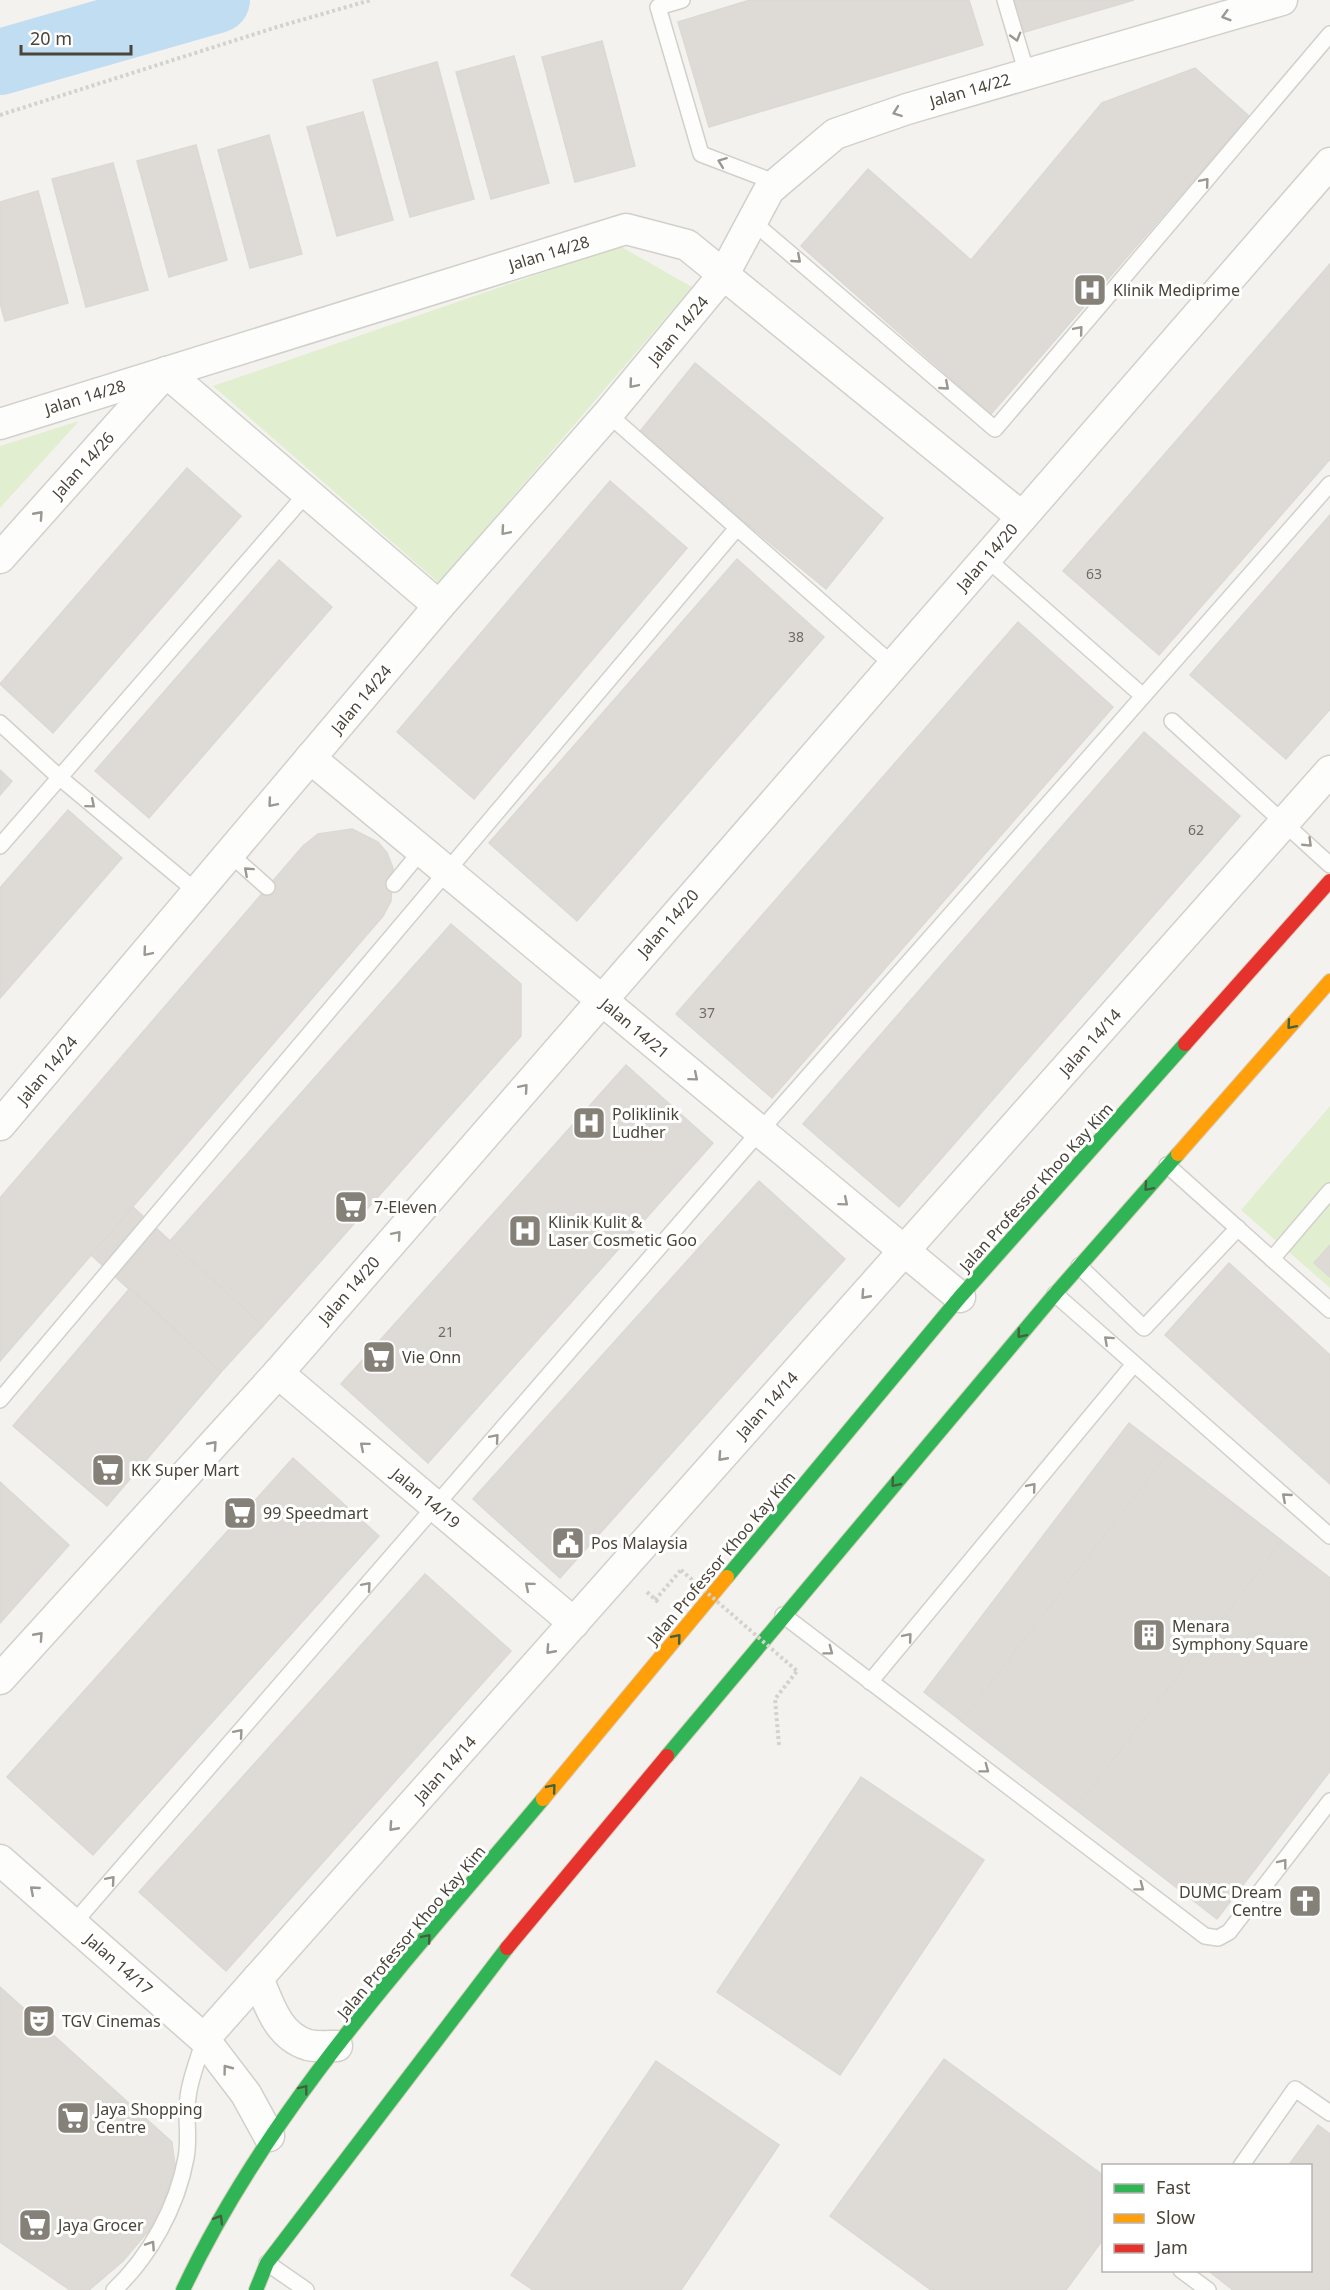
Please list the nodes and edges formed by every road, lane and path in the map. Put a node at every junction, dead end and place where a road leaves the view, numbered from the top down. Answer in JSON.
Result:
{"nodes":[{"id":1,"x":371,"y":0,"type":"edge"},
{"id":2,"x":682,"y":0,"type":"edge"},
{"id":3,"x":1005,"y":0,"type":"edge"},
{"id":4,"x":1282,"y":0,"type":"edge"},
{"id":5,"x":1330,"y":34,"type":"edge"},
{"id":6,"x":1027,"y":75,"type":"junction"},
{"id":7,"x":0,"y":115,"type":"edge"},
{"id":8,"x":1330,"y":163,"type":"edge"},
{"id":9,"x":777,"y":183,"type":"junction"},
{"id":10,"x":752,"y":221,"type":"junction"},
{"id":11,"x":724,"y":274,"type":"junction"},
{"id":12,"x":166,"y":372,"type":"junction"},
{"id":13,"x":608,"y":414,"type":"junction"},
{"id":14,"x":0,"y":424,"type":"edge"},
{"id":15,"x":1330,"y":484,"type":"edge"},
{"id":16,"x":308,"y":493,"type":"junction"},
{"id":17,"x":1022,"y":518,"type":"junction"},
{"id":18,"x":737,"y":528,"type":"junction"},
{"id":19,"x":0,"y":558,"type":"edge"},
{"id":20,"x":986,"y":558,"type":"junction"},
{"id":21,"x":439,"y":606,"type":"junction"},
{"id":22,"x":892,"y":666,"type":"junction"},
{"id":23,"x":1143,"y":696,"type":"junction"},
{"id":24,"x":1172,"y":721,"type":"dead end"},
{"id":25,"x":0,"y":723,"type":"edge"},
{"id":26,"x":310,"y":758,"type":"junction"},
{"id":27,"x":1330,"y":771,"type":"edge"},
{"id":28,"x":59,"y":777,"type":"junction"},
{"id":29,"x":1285,"y":822,"type":"junction"},
{"id":30,"x":0,"y":846,"type":"edge"},
{"id":31,"x":421,"y":851,"type":"junction"},
{"id":32,"x":230,"y":854,"type":"junction"},
{"id":33,"x":1330,"y":865,"type":"edge"},
{"id":34,"x":446,"y":871,"type":"junction"},
{"id":35,"x":1330,"y":881,"type":"edge"},
{"id":36,"x":394,"y":884,"type":"dead end"},
{"id":37,"x":267,"y":887,"type":"dead end"},
{"id":38,"x":197,"y":892,"type":"junction"},
{"id":39,"x":1330,"y":981,"type":"edge"},
{"id":40,"x":601,"y":999,"type":"junction"},
{"id":41,"x":0,"y":1125,"type":"edge"},
{"id":42,"x":760,"y":1131,"type":"junction"},
{"id":43,"x":1167,"y":1166,"type":"junction"},
{"id":44,"x":1330,"y":1191,"type":"edge"},
{"id":45,"x":1238,"y":1228,"type":"junction"},
{"id":46,"x":904,"y":1251,"type":"junction"},
{"id":47,"x":1272,"y":1258,"type":"junction"},
{"id":48,"x":1079,"y":1266,"type":"junction"},
{"id":49,"x":1055,"y":1294,"type":"junction"},
{"id":50,"x":960,"y":1297,"type":"junction"},
{"id":51,"x":1330,"y":1310,"type":"edge"},
{"id":52,"x":1134,"y":1364,"type":"junction"},
{"id":53,"x":278,"y":1373,"type":"junction"},
{"id":54,"x":0,"y":1400,"type":"edge"},
{"id":55,"x":436,"y":1507,"type":"junction"},
{"id":56,"x":1330,"y":1536,"type":"edge"},
{"id":57,"x":655,"y":1600,"type":"dead end"},
{"id":58,"x":783,"y":1615,"type":"junction"},
{"id":59,"x":574,"y":1623,"type":"junction"},
{"id":60,"x":0,"y":1679,"type":"edge"},
{"id":61,"x":870,"y":1682,"type":"junction"},
{"id":62,"x":779,"y":1745,"type":"dead end"},
{"id":63,"x":1330,"y":1801,"type":"edge"},
{"id":64,"x":0,"y":1860,"type":"edge"},
{"id":65,"x":72,"y":1924,"type":"junction"},
{"id":66,"x":258,"y":1978,"type":"junction"},
{"id":67,"x":204,"y":2039,"type":"junction"},
{"id":68,"x":338,"y":2046,"type":"junction"},
{"id":69,"x":1330,"y":2113,"type":"edge"},
{"id":70,"x":269,"y":2136,"type":"junction"},
{"id":71,"x":1242,"y":2164,"type":"edge"},
{"id":72,"x":267,"y":2263,"type":"junction"},
{"id":73,"x":1182,"y":2272,"type":"edge"},
{"id":74,"x":114,"y":2290,"type":"edge"},
{"id":75,"x":183,"y":2290,"type":"edge"},
{"id":76,"x":256,"y":2290,"type":"edge"},
{"id":77,"x":306,"y":2290,"type":"edge"},
{"id":78,"x":1208,"y":2290,"type":"edge"}],
"edges":[{"from":1,"to":7,"type":"path"},
{"from":9,"to":2,"type":"lane","one_way":true},
{"from":3,"to":6,"type":"lane","one_way":true},
{"from":4,"to":6,"type":"street","name":"Jalan 14/22","one_way":true},
{"from":10,"to":5,"type":"lane","one_way":true},
{"from":6,"to":9,"type":"street","name":"Jalan 14/22","one_way":true},
{"from":8,"to":17,"type":"street","name":"Jalan 14/20"},
{"from":9,"to":10,"type":"street","name":"Jalan 14/22"},
{"from":10,"to":11,"type":"street","name":"Jalan 14/22"},
{"from":11,"to":12,"type":"street","name":"Jalan 14/28"},
{"from":11,"to":13,"type":"street","name":"Jalan 14/24","one_way":true},
{"from":11,"to":17,"type":"street","name":"Jalan 14/28"},
{"from":12,"to":14,"type":"street","name":"Jalan 14/28"},
{"from":12,"to":16,"type":"street"},
{"from":19,"to":12,"type":"street","name":"Jalan 14/26","one_way":true},
{"from":13,"to":18,"type":"lane"},
{"from":13,"to":21,"type":"street","name":"Jalan 14/24","one_way":true},
{"from":15,"to":23,"type":"lane"},
{"from":16,"to":21,"type":"street"},
{"from":16,"to":28,"type":"lane"},
{"from":17,"to":20,"type":"street","name":"Jalan 14/20"},
{"from":18,"to":22,"type":"lane"},
{"from":18,"to":34,"type":"lane"},
{"from":20,"to":22,"type":"street","name":"Jalan 14/20"},
{"from":20,"to":23,"type":"lane"},
{"from":21,"to":26,"type":"street","name":"Jalan 14/24"},
{"from":22,"to":40,"type":"street","name":"Jalan 14/20"},
{"from":23,"to":42,"type":"lane"},
{"from":24,"to":29,"type":"lane"},
{"from":25,"to":28,"type":"lane"},
{"from":26,"to":31,"type":"street","name":"Jalan 14/21"},
{"from":26,"to":32,"type":"street","name":"Jalan 14/24","one_way":true},
{"from":27,"to":29,"type":"street","name":"Jalan 14/14"},
{"from":28,"to":30,"type":"lane"},
{"from":28,"to":38,"type":"lane","one_way":true},
{"from":29,"to":33,"type":"lane","one_way":true},
{"from":29,"to":46,"type":"street","name":"Jalan 14/14"},
{"from":31,"to":34,"type":"street","name":"Jalan 14/21"},
{"from":31,"to":36,"type":"lane"},
{"from":37,"to":32,"type":"lane","one_way":true},
{"from":32,"to":38,"type":"street","name":"Jalan 14/24"},
{"from":34,"to":40,"type":"street","name":"Jalan 14/21"},
{"from":34,"to":54,"type":"lane"},
{"from":35,"to":50,"type":"main road","name":"Jalan Professor Khoo Kay Kim"},
{"from":38,"to":41,"type":"street","name":"Jalan 14/24","one_way":true},
{"from":39,"to":43,"type":"main road","one_way":true},
{"from":40,"to":42,"type":"street","name":"Jalan 14/21","one_way":true},
{"from":53,"to":40,"type":"street","name":"Jalan 14/20","one_way":true},
{"from":42,"to":46,"type":"street","name":"Jalan 14/21","one_way":true},
{"from":55,"to":42,"type":"lane","one_way":true},
{"from":43,"to":45,"type":"lane"},
{"from":43,"to":48,"type":"main road","one_way":true},
{"from":44,"to":47,"type":"lane"},
{"from":45,"to":47,"type":"lane"},
{"from":45,"to":48,"type":"lane"},
{"from":46,"to":50,"type":"street","name":"Jalan 14/21"},
{"from":46,"to":59,"type":"street","name":"Jalan 14/14","one_way":true},
{"from":47,"to":51,"type":"lane"},
{"from":48,"to":49,"type":"main road"},
{"from":52,"to":49,"type":"lane","one_way":true},
{"from":49,"to":58,"type":"main road","one_way":true},
{"from":68,"to":50,"type":"main road","name":"Jalan Professor Khoo Kay Kim","one_way":true},
{"from":56,"to":52,"type":"lane","one_way":true},
{"from":61,"to":52,"type":"lane","one_way":true},
{"from":55,"to":53,"type":"street","name":"Jalan 14/19","one_way":true},
{"from":60,"to":53,"type":"street","name":"Jalan 14/20","one_way":true},
{"from":59,"to":55,"type":"street","name":"Jalan 14/19","one_way":true},
{"from":65,"to":55,"type":"lane","one_way":true},
{"from":57,"to":62,"type":"path","bridge":true},
{"from":58,"to":61,"type":"lane","one_way":true},
{"from":58,"to":72,"type":"main road"},
{"from":59,"to":66,"type":"street","name":"Jalan 14/14","one_way":true},
{"from":61,"to":63,"type":"lane","one_way":true},
{"from":65,"to":64,"type":"street","name":"Jalan 14/17","one_way":true},
{"from":65,"to":67,"type":"street","name":"Jalan 14/17"},
{"from":66,"to":67,"type":"street","name":"Jalan 14/14"},
{"from":66,"to":68,"type":"street"},
{"from":70,"to":67,"type":"street","name":"Jalan 14/17","one_way":true},
{"from":74,"to":67,"type":"lane","one_way":true},
{"from":70,"to":68,"type":"main road","name":"Jalan Professor Khoo Kay Kim","one_way":true},
{"from":69,"to":71,"type":"lane"},
{"from":75,"to":70,"type":"main road","name":"Jalan Professor Khoo Kay Kim","one_way":true},
{"from":72,"to":76,"type":"main road"},
{"from":72,"to":77,"type":"lane"},
{"from":73,"to":78,"type":"lane"}]}
